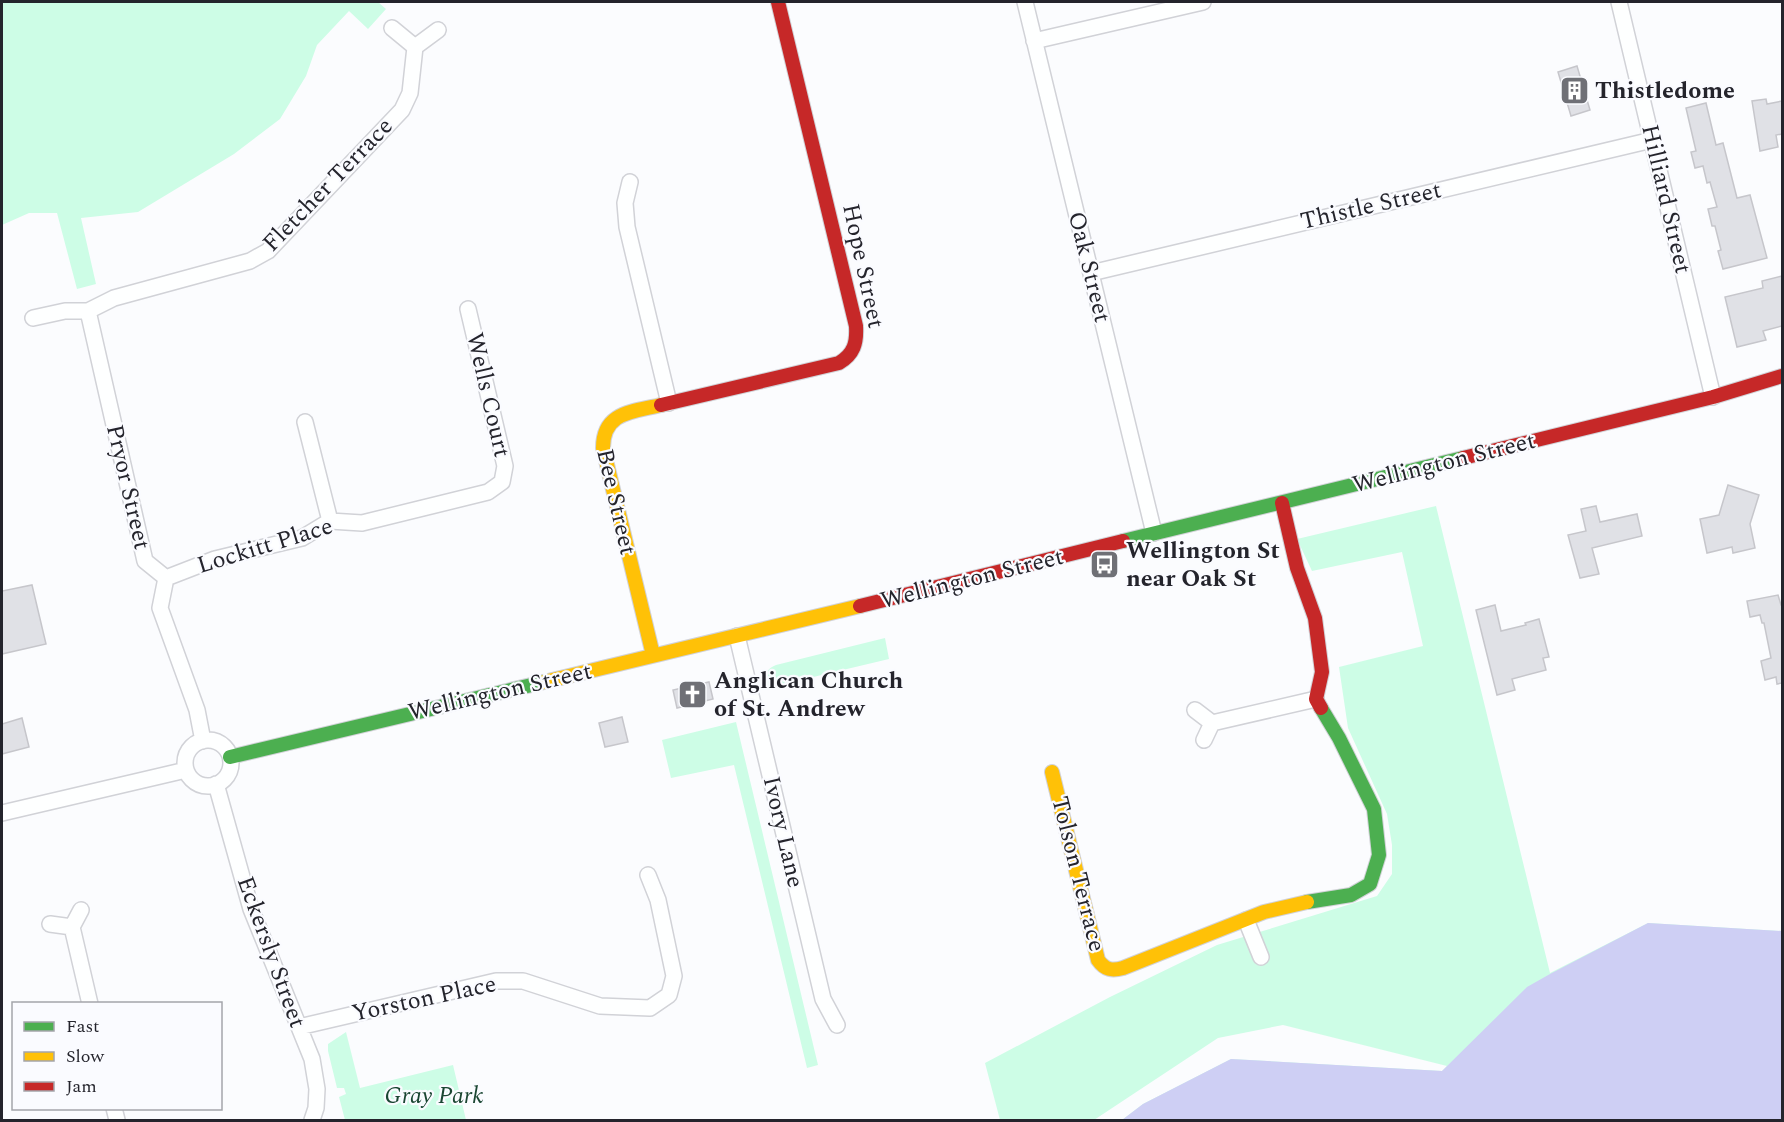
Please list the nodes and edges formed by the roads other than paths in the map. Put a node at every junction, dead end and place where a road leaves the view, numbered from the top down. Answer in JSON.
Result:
{"nodes":[{"id":1,"x":778,"y":2,"type":"edge"},
{"id":2,"x":1025,"y":2,"type":"edge"},
{"id":3,"x":1203,"y":2,"type":"edge"},
{"id":4,"x":1619,"y":2,"type":"edge"},
{"id":5,"x":392,"y":28,"type":"dead end"},
{"id":6,"x":438,"y":30,"type":"dead end"},
{"id":7,"x":1035,"y":41,"type":"junction"},
{"id":8,"x":415,"y":47,"type":"junction"},
{"id":9,"x":1652,"y":140,"type":"junction"},
{"id":10,"x":630,"y":182,"type":"dead end"},
{"id":11,"x":1091,"y":273,"type":"junction"},
{"id":12,"x":468,"y":309,"type":"dead end"},
{"id":13,"x":88,"y":311,"type":"junction"},
{"id":14,"x":33,"y":318,"type":"dead end"},
{"id":15,"x":1782,"y":376,"type":"edge"},
{"id":16,"x":1713,"y":397,"type":"junction"},
{"id":17,"x":669,"y":404,"type":"junction"},
{"id":18,"x":305,"y":423,"type":"dead end"},
{"id":19,"x":502,"y":482,"type":"joint"},
{"id":20,"x":1281,"y":503,"type":"junction"},
{"id":21,"x":330,"y":521,"type":"junction"},
{"id":22,"x":1154,"y":533,"type":"junction"},
{"id":23,"x":166,"y":578,"type":"junction"},
{"id":24,"x":737,"y":636,"type":"junction"},
{"id":25,"x":653,"y":655,"type":"junction"},
{"id":26,"x":1316,"y":699,"type":"junction"},
{"id":27,"x":1195,"y":710,"type":"dead end"},
{"id":28,"x":1212,"y":723,"type":"junction"},
{"id":29,"x":1204,"y":740,"type":"dead end"},
{"id":30,"x":203,"y":741,"type":"junction"},
{"id":31,"x":230,"y":757,"type":"junction"},
{"id":32,"x":186,"y":770,"type":"junction"},
{"id":33,"x":1052,"y":772,"type":"dead end"},
{"id":34,"x":216,"y":784,"type":"junction"},
{"id":35,"x":2,"y":813,"type":"edge"},
{"id":36,"x":648,"y":875,"type":"dead end"},
{"id":37,"x":81,"y":910,"type":"dead end"},
{"id":38,"x":1246,"y":920,"type":"junction"},
{"id":39,"x":50,"y":924,"type":"dead end"},
{"id":40,"x":72,"y":927,"type":"junction"},
{"id":41,"x":1261,"y":957,"type":"dead end"},
{"id":42,"x":90,"y":1002,"type":"edge"},
{"id":43,"x":837,"y":1025,"type":"dead end"},
{"id":44,"x":299,"y":1027,"type":"junction"},
{"id":45,"x":312,"y":1120,"type":"edge"}],
"edges":[{"from":1,"to":17,"type":"street","name":"Hope Street"},
{"from":2,"to":7,"type":"street","name":"Oak Street"},
{"from":3,"to":7,"type":"street"},
{"from":4,"to":9,"type":"street","name":"Hilliard Street"},
{"from":5,"to":8,"type":"street"},
{"from":6,"to":8,"type":"street"},
{"from":7,"to":11,"type":"street","name":"Oak Street"},
{"from":8,"to":13,"type":"street","name":"Fletcher Terrace"},
{"from":9,"to":11,"type":"street","name":"Thistle Street"},
{"from":9,"to":16,"type":"street","name":"Hilliard Street"},
{"from":10,"to":17,"type":"street"},
{"from":11,"to":22,"type":"street","name":"Oak Street"},
{"from":12,"to":19,"type":"street","name":"Wells Court"},
{"from":13,"to":14,"type":"street"},
{"from":13,"to":23,"type":"street","name":"Pryor Street"},
{"from":15,"to":16,"type":"street","name":"Wellington Street"},
{"from":16,"to":20,"type":"street","name":"Wellington Street"},
{"from":17,"to":25,"type":"street","name":"Bee Street"},
{"from":18,"to":21,"type":"street"},
{"from":19,"to":21,"type":"street","name":"Lockitt Place"},
{"from":20,"to":22,"type":"street","name":"Wellington Street"},
{"from":20,"to":26,"type":"street"},
{"from":21,"to":23,"type":"street","name":"Lockitt Place"},
{"from":22,"to":24,"type":"street","name":"Wellington Street"},
{"from":23,"to":30,"type":"street","name":"Pryor Street"},
{"from":24,"to":25,"type":"street","name":"Wellington Street"},
{"from":24,"to":43,"type":"street","name":"Ivory Lane"},
{"from":25,"to":31,"type":"street","name":"Wellington Street"},
{"from":26,"to":28,"type":"street"},
{"from":26,"to":38,"type":"street","name":"Tolson Terrace"},
{"from":27,"to":28,"type":"street"},
{"from":28,"to":29,"type":"street"},
{"from":30,"to":31,"type":"street"},
{"from":30,"to":32,"type":"street"},
{"from":31,"to":34,"type":"street"},
{"from":32,"to":34,"type":"street"},
{"from":32,"to":35,"type":"street"},
{"from":33,"to":38,"type":"street","name":"Tolson Terrace"},
{"from":34,"to":44,"type":"street","name":"Eckersly Street"},
{"from":36,"to":44,"type":"street","name":"Yorston Place"},
{"from":37,"to":40,"type":"street"},
{"from":38,"to":41,"type":"street"},
{"from":39,"to":40,"type":"street"},
{"from":40,"to":42,"type":"street"},
{"from":44,"to":45,"type":"street","name":"Eckersly Street"}]}
